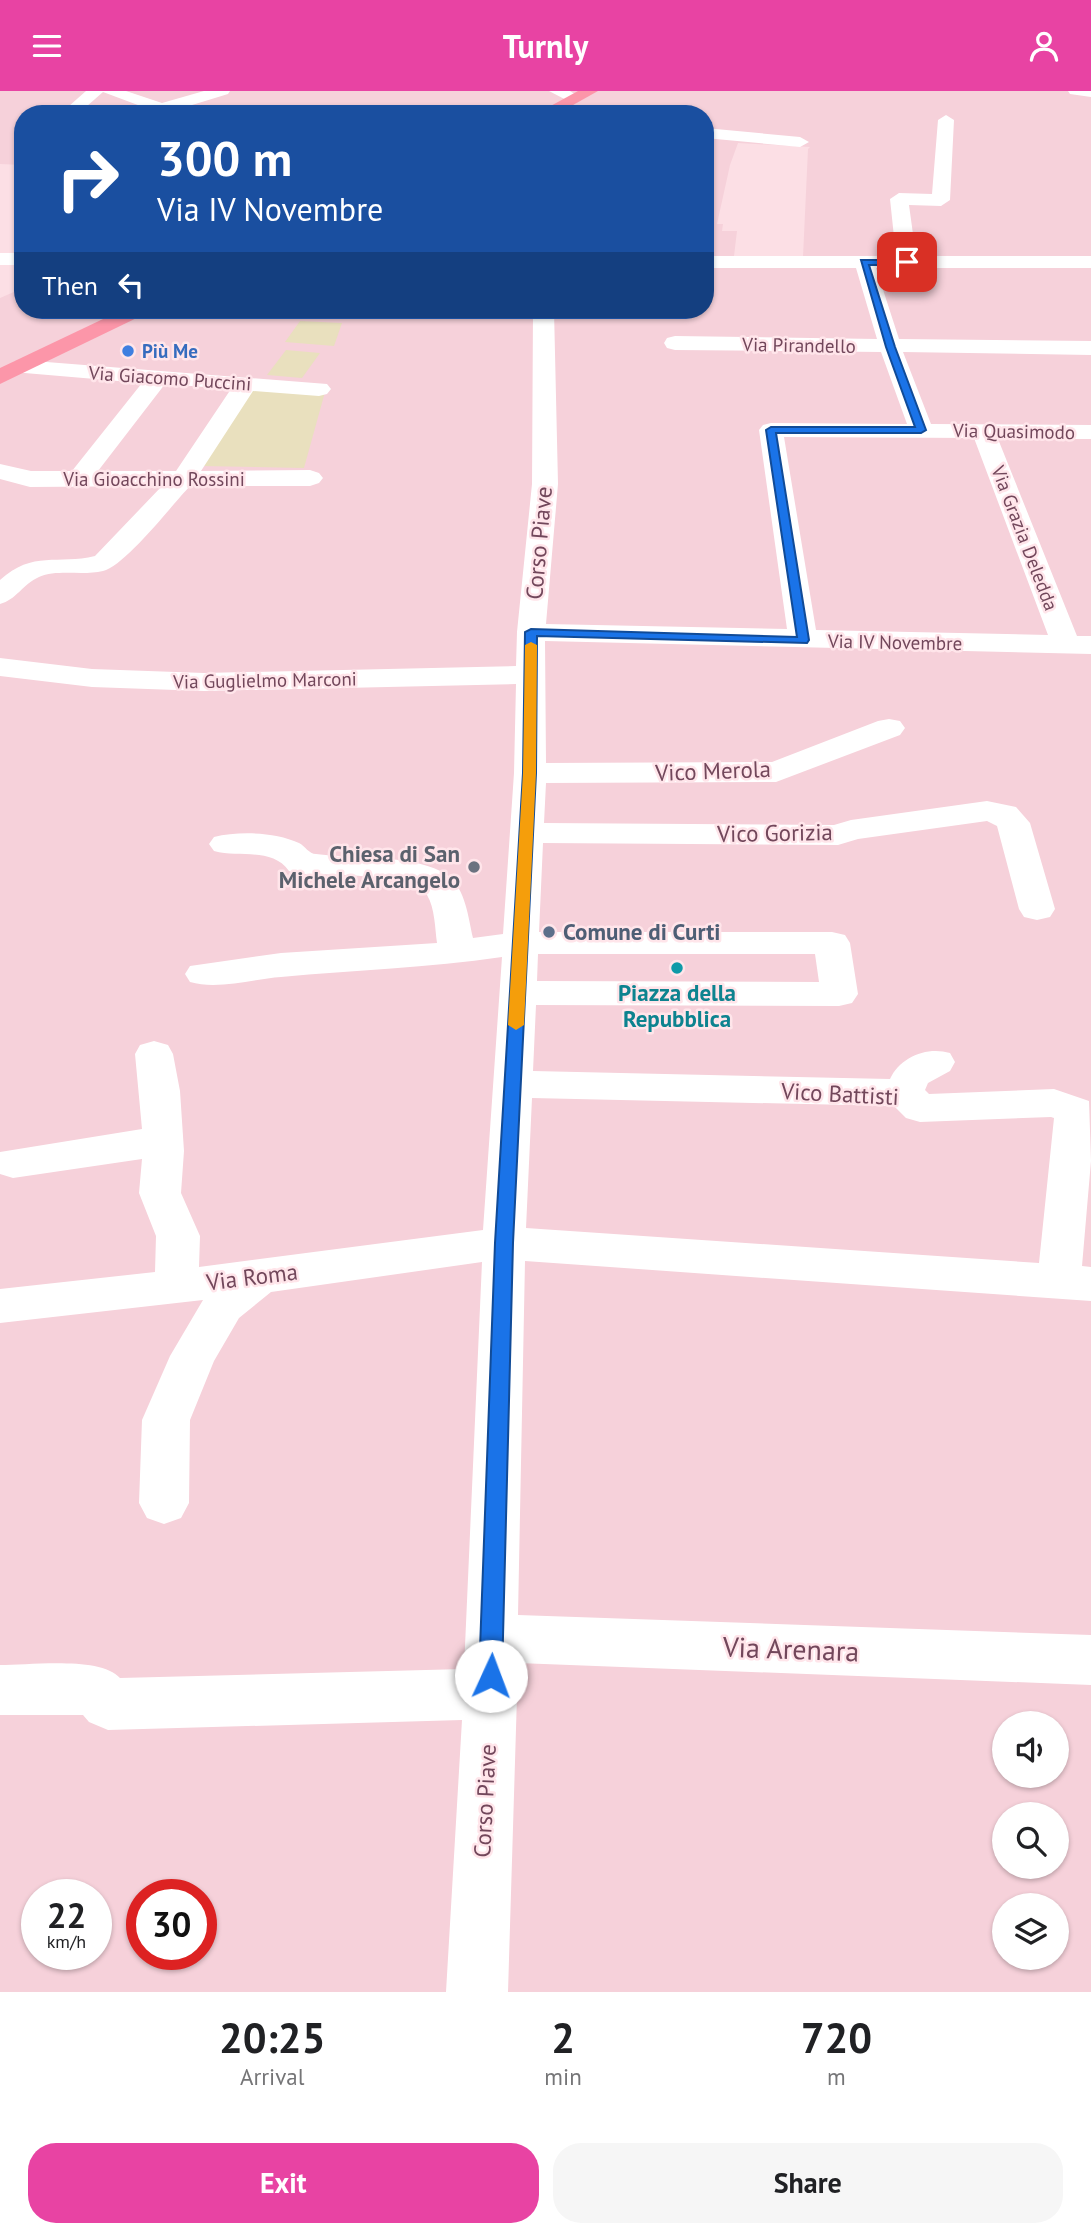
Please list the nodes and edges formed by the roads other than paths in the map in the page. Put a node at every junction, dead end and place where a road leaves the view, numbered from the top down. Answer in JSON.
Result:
{"nodes":[{"id":1,"x":96,"y":91,"type":"edge"},
{"id":2,"x":222,"y":91,"type":"edge"},
{"id":3,"x":557,"y":91,"type":"edge"},
{"id":4,"x":1076,"y":91,"type":"edge"},
{"id":5,"x":1091,"y":92,"type":"edge"},
{"id":6,"x":123,"y":93,"type":"edge"},
{"id":7,"x":582,"y":95,"type":"edge"},
{"id":8,"x":79,"y":105,"type":"edge"},
{"id":9,"x":155,"y":105,"type":"edge"},
{"id":10,"x":186,"y":105,"type":"edge"},
{"id":11,"x":562,"y":105,"type":"edge"},
{"id":12,"x":946,"y":120,"type":"dead end"},
{"id":13,"x":714,"y":134,"type":"edge"},
{"id":14,"x":800,"y":142,"type":"dead end"},
{"id":15,"x":714,"y":262,"type":"edge"},
{"id":16,"x":864,"y":262,"type":"junction"},
{"id":17,"x":907,"y":262,"type":"junction"},
{"id":18,"x":1091,"y":262,"type":"edge"},
{"id":19,"x":120,"y":319,"type":"edge"},
{"id":20,"x":543,"y":319,"type":"edge"},
{"id":21,"x":676,"y":343,"type":"dead end"},
{"id":22,"x":890,"y":347,"type":"junction"},
{"id":23,"x":1091,"y":348,"type":"edge"},
{"id":24,"x":21,"y":367,"type":"junction"},
{"id":25,"x":0,"y":377,"type":"edge"},
{"id":26,"x":159,"y":377,"type":"junction"},
{"id":27,"x":247,"y":383,"type":"junction"},
{"id":28,"x":319,"y":389,"type":"dead end"},
{"id":29,"x":921,"y":430,"type":"junction"},
{"id":30,"x":983,"y":431,"type":"junction"},
{"id":31,"x":1091,"y":432,"type":"edge"},
{"id":32,"x":0,"y":471,"type":"edge"},
{"id":33,"x":310,"y":478,"type":"dead end"},
{"id":34,"x":79,"y":479,"type":"junction"},
{"id":35,"x":183,"y":479,"type":"junction"},
{"id":36,"x":0,"y":596,"type":"edge"},
{"id":37,"x":531,"y":632,"type":"junction"},
{"id":38,"x":803,"y":640,"type":"junction"},
{"id":39,"x":1079,"y":645,"type":"edge"},
{"id":40,"x":0,"y":667,"type":"edge"},
{"id":41,"x":532,"y":675,"type":"junction"},
{"id":42,"x":889,"y":728,"type":"dead end"},
{"id":43,"x":530,"y":773,"type":"junction"},
{"id":44,"x":527,"y":833,"type":"junction"},
{"id":45,"x":226,"y":844,"type":"dead end"},
{"id":46,"x":1037,"y":909,"type":"dead end"},
{"id":47,"x":521,"y":943,"type":"junction"},
{"id":48,"x":457,"y":953,"type":"junction"},
{"id":49,"x":203,"y":974,"type":"dead end"},
{"id":50,"x":518,"y":993,"type":"junction"},
{"id":51,"x":154,"y":1054,"type":"dead end"},
{"id":52,"x":936,"y":1062,"type":"dead end"},
{"id":53,"x":513,"y":1084,"type":"junction"},
{"id":54,"x":904,"y":1093,"type":"junction"},
{"id":55,"x":163,"y":1151,"type":"junction"},
{"id":56,"x":13,"y":1163,"type":"dead end"},
{"id":57,"x":504,"y":1243,"type":"junction"},
{"id":58,"x":259,"y":1277,"type":"junction"},
{"id":59,"x":1075,"y":1283,"type":"edge"},
{"id":60,"x":176,"y":1285,"type":"junction"},
{"id":61,"x":0,"y":1306,"type":"edge"},
{"id":62,"x":164,"y":1503,"type":"dead end"},
{"id":63,"x":492,"y":1638,"type":"junction"},
{"id":64,"x":1091,"y":1660,"type":"edge"},
{"id":65,"x":0,"y":1691,"type":"edge"},
{"id":66,"x":490,"y":1694,"type":"junction"},
{"id":67,"x":477,"y":1992,"type":"edge"}],
"edges":[{"from":1,"to":8,"type":"street"},
{"from":2,"to":10,"type":"street"},
{"from":3,"to":7,"type":"street"},
{"from":4,"to":5,"type":"street"},
{"from":6,"to":9,"type":"street"},
{"from":7,"to":11,"type":"main road"},
{"from":12,"to":17,"type":"street"},
{"from":13,"to":14,"type":"street"},
{"from":15,"to":16,"type":"street"},
{"from":16,"to":17,"type":"street"},
{"from":16,"to":22,"type":"street"},
{"from":17,"to":18,"type":"street"},
{"from":19,"to":24,"type":"main road"},
{"from":20,"to":37,"type":"street","name":"Corso Piave"},
{"from":21,"to":22,"type":"street","name":"Via Pirandello"},
{"from":22,"to":23,"type":"street","name":"Via Pirandello"},
{"from":22,"to":29,"type":"street"},
{"from":24,"to":25,"type":"main road"},
{"from":24,"to":26,"type":"street","name":"Via Giacomo Puccini"},
{"from":26,"to":27,"type":"street","name":"Via Giacomo Puccini"},
{"from":26,"to":34,"type":"street"},
{"from":27,"to":28,"type":"street","name":"Via Giacomo Puccini"},
{"from":27,"to":35,"type":"street"},
{"from":29,"to":30,"type":"street","name":"Via Quasimodo"},
{"from":29,"to":38,"type":"street","name":"Via Quasimodo"},
{"from":30,"to":31,"type":"street","name":"Via Quasimodo"},
{"from":30,"to":39,"type":"street","name":"Via Grazia Deledda"},
{"from":32,"to":34,"type":"street","name":"Via Gioacchino Rossini"},
{"from":33,"to":35,"type":"street","name":"Via Gioacchino Rossini"},
{"from":34,"to":35,"type":"street","name":"Via Gioacchino Rossini"},
{"from":35,"to":36,"type":"street"},
{"from":37,"to":38,"type":"street","name":"Via IV Novembre"},
{"from":37,"to":41,"type":"street","name":"Corso Piave"},
{"from":38,"to":39,"type":"street","name":"Via IV Novembre"},
{"from":40,"to":41,"type":"street","name":"Via Guglielmo Marconi"},
{"from":41,"to":43,"type":"street","name":"Corso Piave"},
{"from":42,"to":43,"type":"street","name":"Vico Merola"},
{"from":43,"to":44,"type":"street","name":"Corso Piave"},
{"from":44,"to":46,"type":"street","name":"Vico Gorizia"},
{"from":44,"to":47,"type":"street","name":"Corso Piave"},
{"from":45,"to":48,"type":"street"},
{"from":47,"to":48,"type":"street"},
{"from":47,"to":50,"type":"street","name":"Corso Piave"},
{"from":47,"to":50,"type":"street"},
{"from":48,"to":49,"type":"street"},
{"from":50,"to":53,"type":"street","name":"Corso Piave"},
{"from":51,"to":55,"type":"street"},
{"from":52,"to":54,"type":"street"},
{"from":53,"to":54,"type":"street","name":"Vico Battisti"},
{"from":53,"to":57,"type":"street","name":"Corso Piave"},
{"from":54,"to":59,"type":"street","name":"Vico Battisti"},
{"from":55,"to":56,"type":"street"},
{"from":55,"to":60,"type":"street"},
{"from":57,"to":58,"type":"street","name":"Via Roma"},
{"from":57,"to":59,"type":"street","name":"Via Roma"},
{"from":57,"to":63,"type":"street","name":"Corso Piave"},
{"from":58,"to":60,"type":"street","name":"Via Roma"},
{"from":58,"to":62,"type":"street"},
{"from":60,"to":61,"type":"street","name":"Via Roma"},
{"from":63,"to":64,"type":"street","name":"Via Arenara"},
{"from":63,"to":66,"type":"street","name":"Corso Piave"},
{"from":65,"to":66,"type":"street"},
{"from":66,"to":67,"type":"street","name":"Corso Piave"}]}
